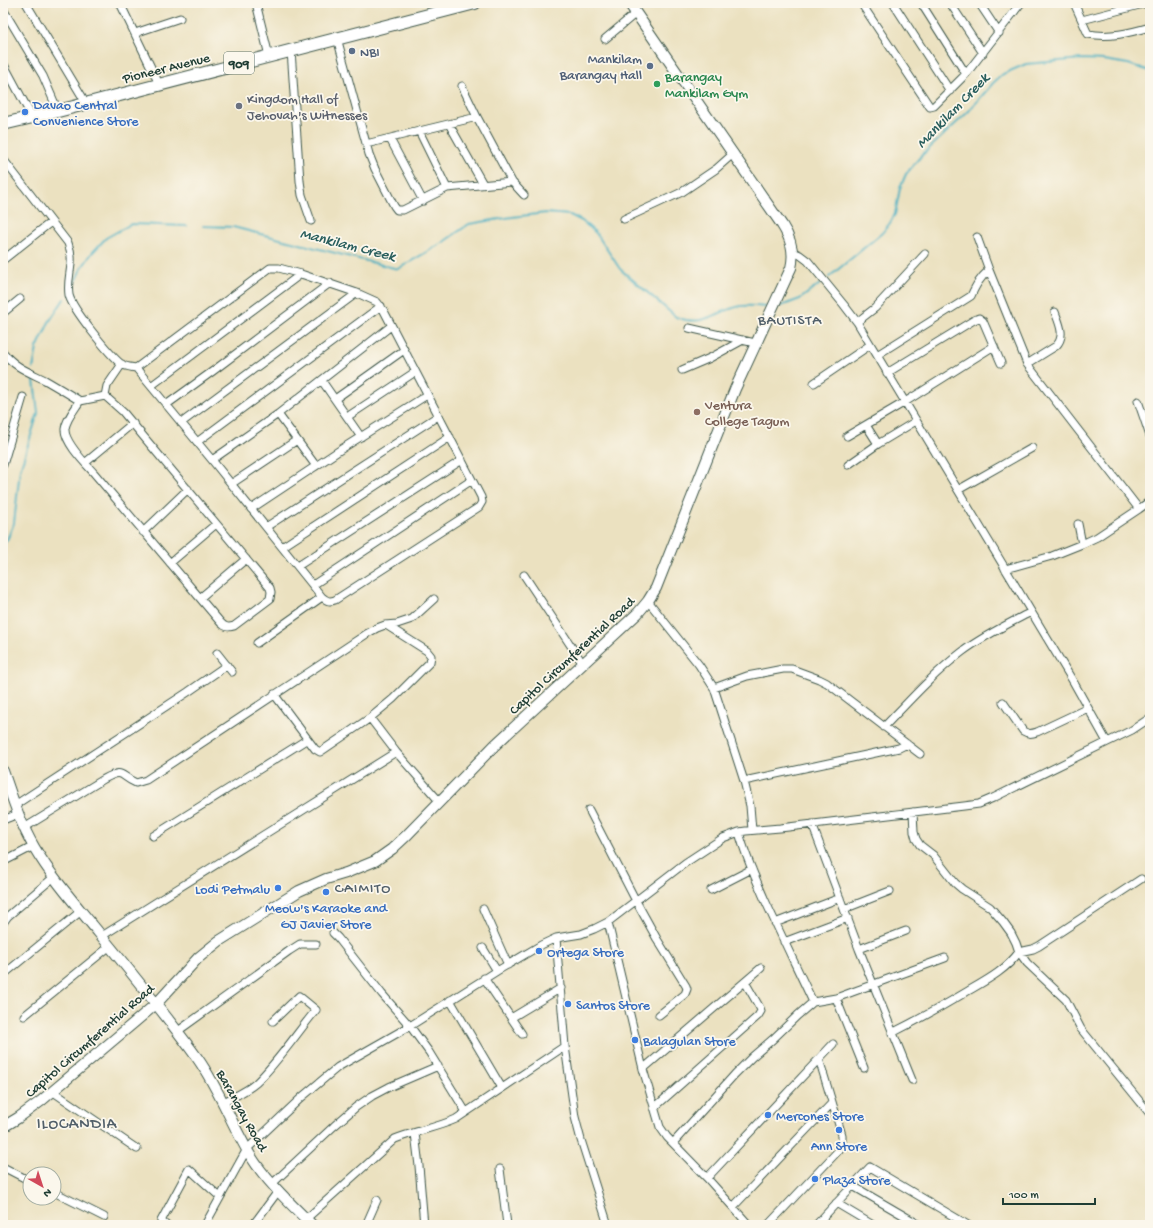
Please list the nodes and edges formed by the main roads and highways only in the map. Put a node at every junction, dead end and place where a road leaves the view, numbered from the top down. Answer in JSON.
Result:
{"nodes":[{"id":1,"x":475,"y":3,"type":"edge"},
{"id":2,"x":629,"y":3,"type":"edge"},
{"id":3,"x":3,"y":124,"type":"edge"},
{"id":4,"x":3,"y":772,"type":"edge"},
{"id":5,"x":157,"y":1003,"type":"junction"},
{"id":6,"x":3,"y":1127,"type":"edge"},
{"id":7,"x":309,"y":1222,"type":"edge"}],
"edges":[{"from":1,"to":3,"type":"highway","name":"Pioneer Avenue","number":"909"},
{"from":2,"to":5,"type":"main road","name":"Capitol Circumferential Road"},
{"from":4,"to":5,"type":"main road","name":"Barangay Road"},
{"from":5,"to":6,"type":"main road","name":"Capitol Circumferential Road"},
{"from":5,"to":7,"type":"main road","name":"Barangay Road"}]}
